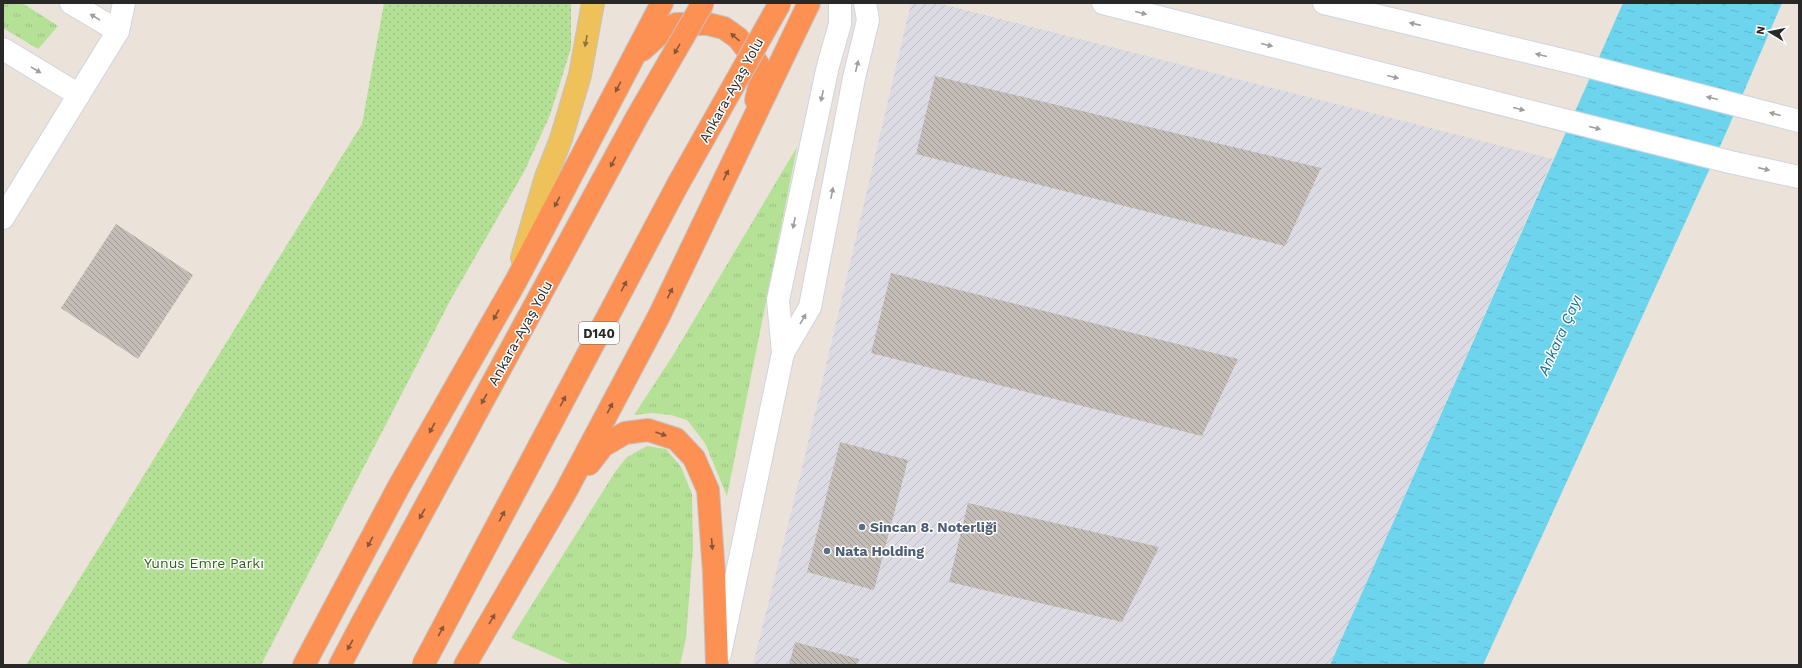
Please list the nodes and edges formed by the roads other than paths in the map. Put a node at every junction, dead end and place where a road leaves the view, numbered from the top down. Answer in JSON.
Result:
{"nodes":[{"id":1,"x":71,"y":3,"type":"edge"},
{"id":2,"x":124,"y":3,"type":"edge"},
{"id":3,"x":593,"y":3,"type":"edge"},
{"id":4,"x":662,"y":3,"type":"edge"},
{"id":5,"x":703,"y":3,"type":"edge"},
{"id":6,"x":780,"y":3,"type":"edge"},
{"id":7,"x":809,"y":3,"type":"edge"},
{"id":8,"x":840,"y":3,"type":"edge"},
{"id":9,"x":865,"y":3,"type":"edge"},
{"id":10,"x":1103,"y":3,"type":"edge"},
{"id":11,"x":1324,"y":3,"type":"edge"},
{"id":12,"x":118,"y":32,"type":"junction"},
{"id":13,"x":3,"y":49,"type":"edge"},
{"id":14,"x":628,"y":68,"type":"junction"},
{"id":15,"x":79,"y":95,"type":"junction"},
{"id":16,"x":1799,"y":120,"type":"edge"},
{"id":17,"x":751,"y":123,"type":"junction"},
{"id":18,"x":1799,"y":177,"type":"edge"},
{"id":19,"x":3,"y":218,"type":"edge"},
{"id":20,"x":516,"y":281,"type":"junction"},
{"id":21,"x":784,"y":353,"type":"junction"},
{"id":22,"x":565,"y":493,"type":"junction"},
{"id":23,"x":304,"y":665,"type":"edge"},
{"id":24,"x":340,"y":665,"type":"edge"},
{"id":25,"x":423,"y":665,"type":"edge"},
{"id":26,"x":465,"y":665,"type":"edge"},
{"id":27,"x":717,"y":665,"type":"edge"}],
"edges":[{"from":12,"to":1,"type":"street","one_way":true},
{"from":2,"to":12,"type":"street"},
{"from":3,"to":20,"type":"main road","one_way":true},
{"from":4,"to":14,"type":"highway"},
{"from":5,"to":24,"type":"highway","name":"Ankara-Ayaş Yolu","one_way":true,"bridge":true},
{"from":25,"to":6,"type":"highway","name":"Ankara-Ayaş Yolu","number":"D140","one_way":true,"bridge":true},
{"from":7,"to":17,"type":"highway"},
{"from":8,"to":21,"type":"street","one_way":true},
{"from":21,"to":9,"type":"street","one_way":true},
{"from":10,"to":18,"type":"street","one_way":true},
{"from":16,"to":11,"type":"street","one_way":true},
{"from":12,"to":15,"type":"street"},
{"from":13,"to":15,"type":"street","one_way":true},
{"from":17,"to":14,"type":"highway","one_way":true},
{"from":14,"to":20,"type":"highway","one_way":true},
{"from":15,"to":19,"type":"street"},
{"from":22,"to":17,"type":"highway","one_way":true},
{"from":20,"to":23,"type":"highway","one_way":true},
{"from":21,"to":27,"type":"street"},
{"from":26,"to":22,"type":"highway","one_way":true},
{"from":22,"to":27,"type":"highway","one_way":true}]}
